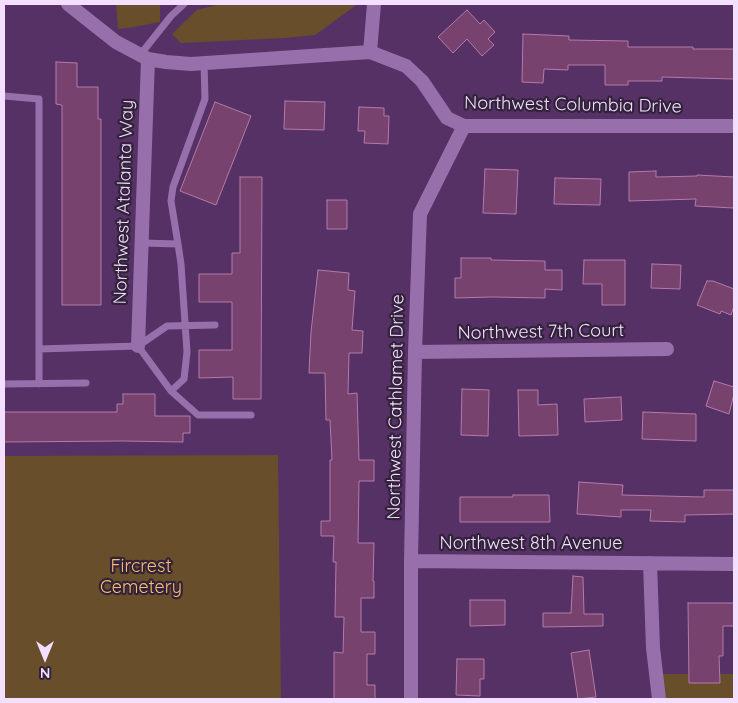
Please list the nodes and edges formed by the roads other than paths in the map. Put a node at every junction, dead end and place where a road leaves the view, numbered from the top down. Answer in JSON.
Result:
{"nodes":[{"id":1,"x":68,"y":4,"type":"edge"},
{"id":2,"x":184,"y":4,"type":"edge"},
{"id":3,"x":374,"y":4,"type":"edge"},
{"id":4,"x":370,"y":52,"type":"junction"},
{"id":5,"x":144,"y":57,"type":"junction"},
{"id":6,"x":204,"y":63,"type":"junction"},
{"id":7,"x":4,"y":96,"type":"edge"},
{"id":8,"x":464,"y":126,"type":"junction"},
{"id":9,"x":734,"y":126,"type":"edge"},
{"id":10,"x":142,"y":243,"type":"junction"},
{"id":11,"x":178,"y":244,"type":"junction"},
{"id":12,"x":186,"y":325,"type":"junction"},
{"id":13,"x":216,"y":325,"type":"dead end"},
{"id":14,"x":138,"y":346,"type":"junction"},
{"id":15,"x":39,"y":349,"type":"junction"},
{"id":16,"x":667,"y":349,"type":"dead end"},
{"id":17,"x":415,"y":352,"type":"junction"},
{"id":18,"x":86,"y":383,"type":"dead end"},
{"id":19,"x":4,"y":384,"type":"edge"},
{"id":20,"x":39,"y":384,"type":"junction"},
{"id":21,"x":171,"y":391,"type":"junction"},
{"id":22,"x":251,"y":415,"type":"dead end"},
{"id":23,"x":411,"y":561,"type":"junction"},
{"id":24,"x":650,"y":563,"type":"junction"},
{"id":25,"x":734,"y":564,"type":"edge"},
{"id":26,"x":411,"y":699,"type":"edge"},
{"id":27,"x":659,"y":699,"type":"edge"}],
"edges":[{"from":1,"to":5,"type":"street","name":"Northwest Columbia Drive"},
{"from":2,"to":5,"type":"lane"},
{"from":3,"to":4,"type":"street"},
{"from":4,"to":6,"type":"street","name":"Northwest Columbia Drive"},
{"from":4,"to":8,"type":"street","name":"Northwest Columbia Drive"},
{"from":5,"to":6,"type":"street","name":"Northwest Columbia Drive"},
{"from":5,"to":10,"type":"street","name":"Northwest Atalanta Way"},
{"from":6,"to":11,"type":"lane"},
{"from":7,"to":15,"type":"lane"},
{"from":8,"to":9,"type":"street","name":"Northwest Columbia Drive"},
{"from":8,"to":17,"type":"street","name":"Northwest Cathlamet Drive"},
{"from":10,"to":11,"type":"lane"},
{"from":10,"to":14,"type":"street","name":"Northwest Atalanta Way"},
{"from":11,"to":12,"type":"lane"},
{"from":12,"to":13,"type":"lane"},
{"from":12,"to":14,"type":"lane"},
{"from":12,"to":21,"type":"lane"},
{"from":14,"to":15,"type":"lane"},
{"from":14,"to":21,"type":"lane"},
{"from":15,"to":20,"type":"lane"},
{"from":16,"to":17,"type":"street","name":"Northwest 7th Court"},
{"from":17,"to":23,"type":"street","name":"Northwest Cathlamet Drive"},
{"from":18,"to":20,"type":"lane"},
{"from":19,"to":20,"type":"lane"},
{"from":21,"to":22,"type":"lane"},
{"from":23,"to":24,"type":"street","name":"Northwest 8th Avenue"},
{"from":23,"to":26,"type":"street","name":"Northwest Cathlamet Drive"},
{"from":24,"to":25,"type":"street","name":"Northwest 8th Avenue"},
{"from":24,"to":27,"type":"street"}]}
